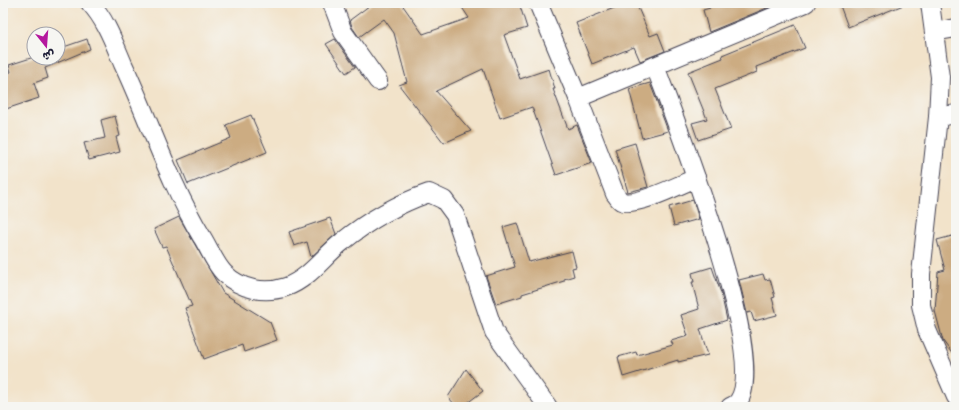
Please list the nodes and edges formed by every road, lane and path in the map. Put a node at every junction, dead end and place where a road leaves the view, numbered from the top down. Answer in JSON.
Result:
{"nodes":[{"id":1,"x":90,"y":3,"type":"edge"},
{"id":2,"x":332,"y":3,"type":"edge"},
{"id":3,"x":538,"y":3,"type":"edge"},
{"id":4,"x":930,"y":3,"type":"edge"},
{"id":5,"x":802,"y":4,"type":"edge"},
{"id":6,"x":956,"y":28,"type":"edge"},
{"id":7,"x":934,"y":32,"type":"junction"},
{"id":8,"x":655,"y":66,"type":"junction"},
{"id":9,"x":378,"y":81,"type":"dead end"},
{"id":10,"x":578,"y":98,"type":"junction"},
{"id":11,"x":956,"y":114,"type":"edge"},
{"id":12,"x":938,"y":117,"type":"junction"},
{"id":13,"x":696,"y":178,"type":"junction"},
{"id":14,"x":956,"y":397,"type":"edge"},
{"id":15,"x":548,"y":407,"type":"edge"},
{"id":16,"x":730,"y":407,"type":"edge"}],
"edges":[{"from":1,"to":15,"type":"street"},
{"from":2,"to":9,"type":"street"},
{"from":3,"to":10,"type":"street"},
{"from":4,"to":7,"type":"street"},
{"from":5,"to":8,"type":"street"},
{"from":6,"to":7,"type":"street"},
{"from":7,"to":12,"type":"street"},
{"from":8,"to":10,"type":"street"},
{"from":8,"to":13,"type":"street"},
{"from":10,"to":13,"type":"street"},
{"from":11,"to":12,"type":"street"},
{"from":12,"to":14,"type":"street"},
{"from":13,"to":16,"type":"street"}]}
